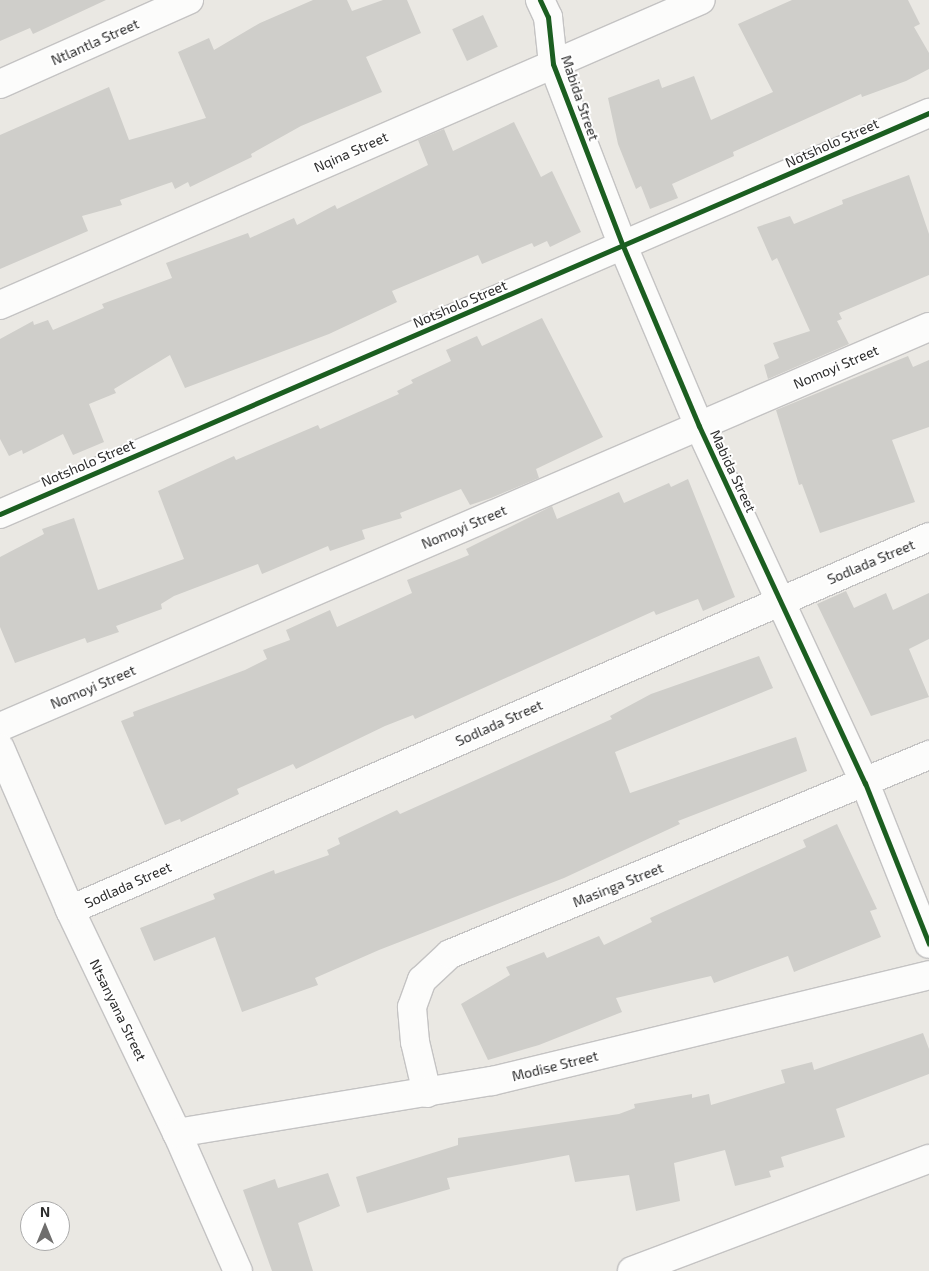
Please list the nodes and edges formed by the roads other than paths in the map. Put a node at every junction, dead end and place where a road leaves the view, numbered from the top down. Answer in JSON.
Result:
{"nodes":[{"id":1,"x":189,"y":0,"type":"edge"},
{"id":2,"x":540,"y":0,"type":"edge"},
{"id":3,"x":701,"y":0,"type":"edge"},
{"id":4,"x":553,"y":64,"type":"junction"},
{"id":5,"x":0,"y":84,"type":"edge"},
{"id":6,"x":929,"y":113,"type":"edge"},
{"id":7,"x":623,"y":246,"type":"junction"},
{"id":8,"x":0,"y":305,"type":"edge"},
{"id":9,"x":929,"y":327,"type":"edge"},
{"id":10,"x":699,"y":426,"type":"junction"},
{"id":11,"x":0,"y":514,"type":"edge"},
{"id":12,"x":929,"y":537,"type":"edge"},
{"id":13,"x":781,"y":600,"type":"junction"},
{"id":14,"x":0,"y":727,"type":"edge"},
{"id":15,"x":0,"y":748,"type":"edge"},
{"id":16,"x":929,"y":755,"type":"edge"},
{"id":17,"x":866,"y":783,"type":"junction"},
{"id":18,"x":70,"y":910,"type":"junction"},
{"id":19,"x":929,"y":944,"type":"edge"},
{"id":20,"x":929,"y":975,"type":"edge"},
{"id":21,"x":427,"y":1093,"type":"junction"},
{"id":22,"x":177,"y":1133,"type":"junction"},
{"id":23,"x":929,"y":1159,"type":"edge"},
{"id":24,"x":238,"y":1271,"type":"edge"},
{"id":25,"x":632,"y":1271,"type":"edge"}],
"edges":[{"from":1,"to":5,"type":"street","name":"Ntlantla Street"},
{"from":2,"to":4,"type":"street","name":"Mabida Street"},
{"from":3,"to":4,"type":"street","name":"Nqina Street"},
{"from":4,"to":7,"type":"street","name":"Mabida Street"},
{"from":4,"to":8,"type":"street","name":"Nqina Street"},
{"from":6,"to":7,"type":"street","name":"Notsholo Street"},
{"from":7,"to":10,"type":"street","name":"Mabida Street"},
{"from":7,"to":11,"type":"street","name":"Notsholo Street"},
{"from":9,"to":10,"type":"street","name":"Nomoyi Street"},
{"from":10,"to":13,"type":"street","name":"Mabida Street"},
{"from":10,"to":14,"type":"street","name":"Nomoyi Street"},
{"from":12,"to":13,"type":"street","name":"Sodlada Street"},
{"from":13,"to":17,"type":"street","name":"Mabida Street"},
{"from":13,"to":18,"type":"street","name":"Sodlada Street"},
{"from":15,"to":18,"type":"street","name":"Ntsanyana Street"},
{"from":16,"to":17,"type":"street","name":"Masinga Street"},
{"from":17,"to":19,"type":"street","name":"Mabida Street"},
{"from":17,"to":21,"type":"street","name":"Masinga Street"},
{"from":18,"to":22,"type":"street","name":"Ntsanyana Street"},
{"from":20,"to":21,"type":"street","name":"Modise Street"},
{"from":21,"to":22,"type":"street","name":"Modise Street"},
{"from":22,"to":24,"type":"street","name":"Ntsanyana Street"},
{"from":23,"to":25,"type":"street"}]}
